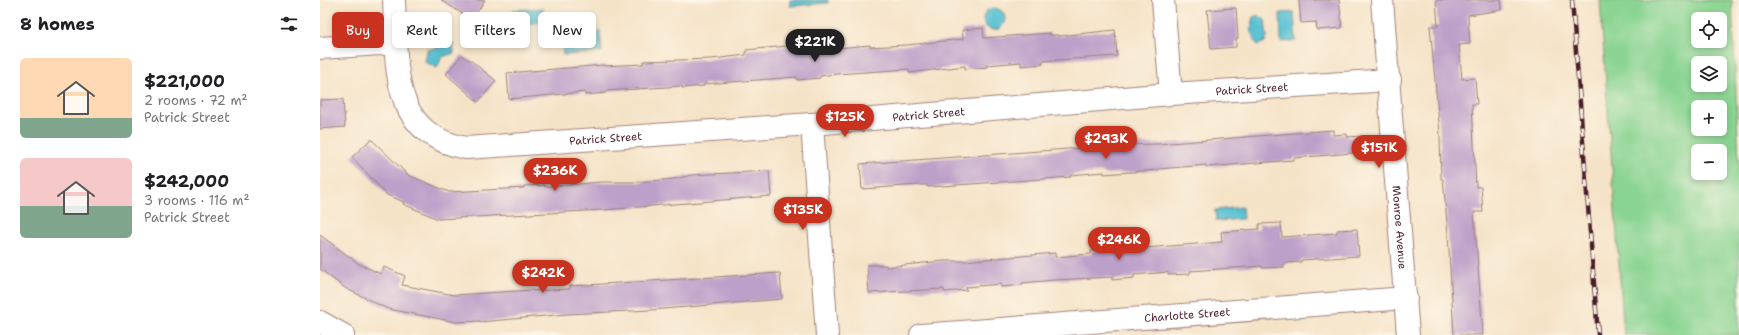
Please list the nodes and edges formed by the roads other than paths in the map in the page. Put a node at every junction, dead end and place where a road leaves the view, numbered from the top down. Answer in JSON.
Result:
{"nodes":[{"id":1,"x":394,"y":0,"type":"edge"},
{"id":2,"x":1163,"y":0,"type":"edge"},
{"id":3,"x":1382,"y":0,"type":"edge"},
{"id":4,"x":395,"y":12,"type":"edge"},
{"id":5,"x":392,"y":43,"type":"edge"},
{"id":6,"x":320,"y":48,"type":"edge"},
{"id":7,"x":396,"y":48,"type":"edge"},
{"id":8,"x":1390,"y":80,"type":"junction"},
{"id":9,"x":1171,"y":94,"type":"junction"},
{"id":10,"x":812,"y":124,"type":"junction"},
{"id":11,"x":1406,"y":298,"type":"junction"},
{"id":12,"x":320,"y":322,"type":"edge"},
{"id":13,"x":343,"y":335,"type":"edge"},
{"id":14,"x":827,"y":335,"type":"edge"},
{"id":15,"x":921,"y":335,"type":"edge"},
{"id":16,"x":1408,"y":335,"type":"edge"}],
"edges":[{"from":1,"to":4,"type":"street","name":"Patrick Street"},
{"from":2,"to":9,"type":"street"},
{"from":3,"to":8,"type":"street","name":"Monroe Avenue"},
{"from":5,"to":6,"type":"street"},
{"from":7,"to":10,"type":"street","name":"Patrick Street"},
{"from":8,"to":9,"type":"street","name":"Patrick Street"},
{"from":8,"to":11,"type":"street","name":"Monroe Avenue"},
{"from":9,"to":10,"type":"street","name":"Patrick Street"},
{"from":10,"to":14,"type":"street"},
{"from":11,"to":15,"type":"street","name":"Charlotte Street"},
{"from":11,"to":16,"type":"street","name":"Monroe Avenue"},
{"from":12,"to":13,"type":"street"}]}
